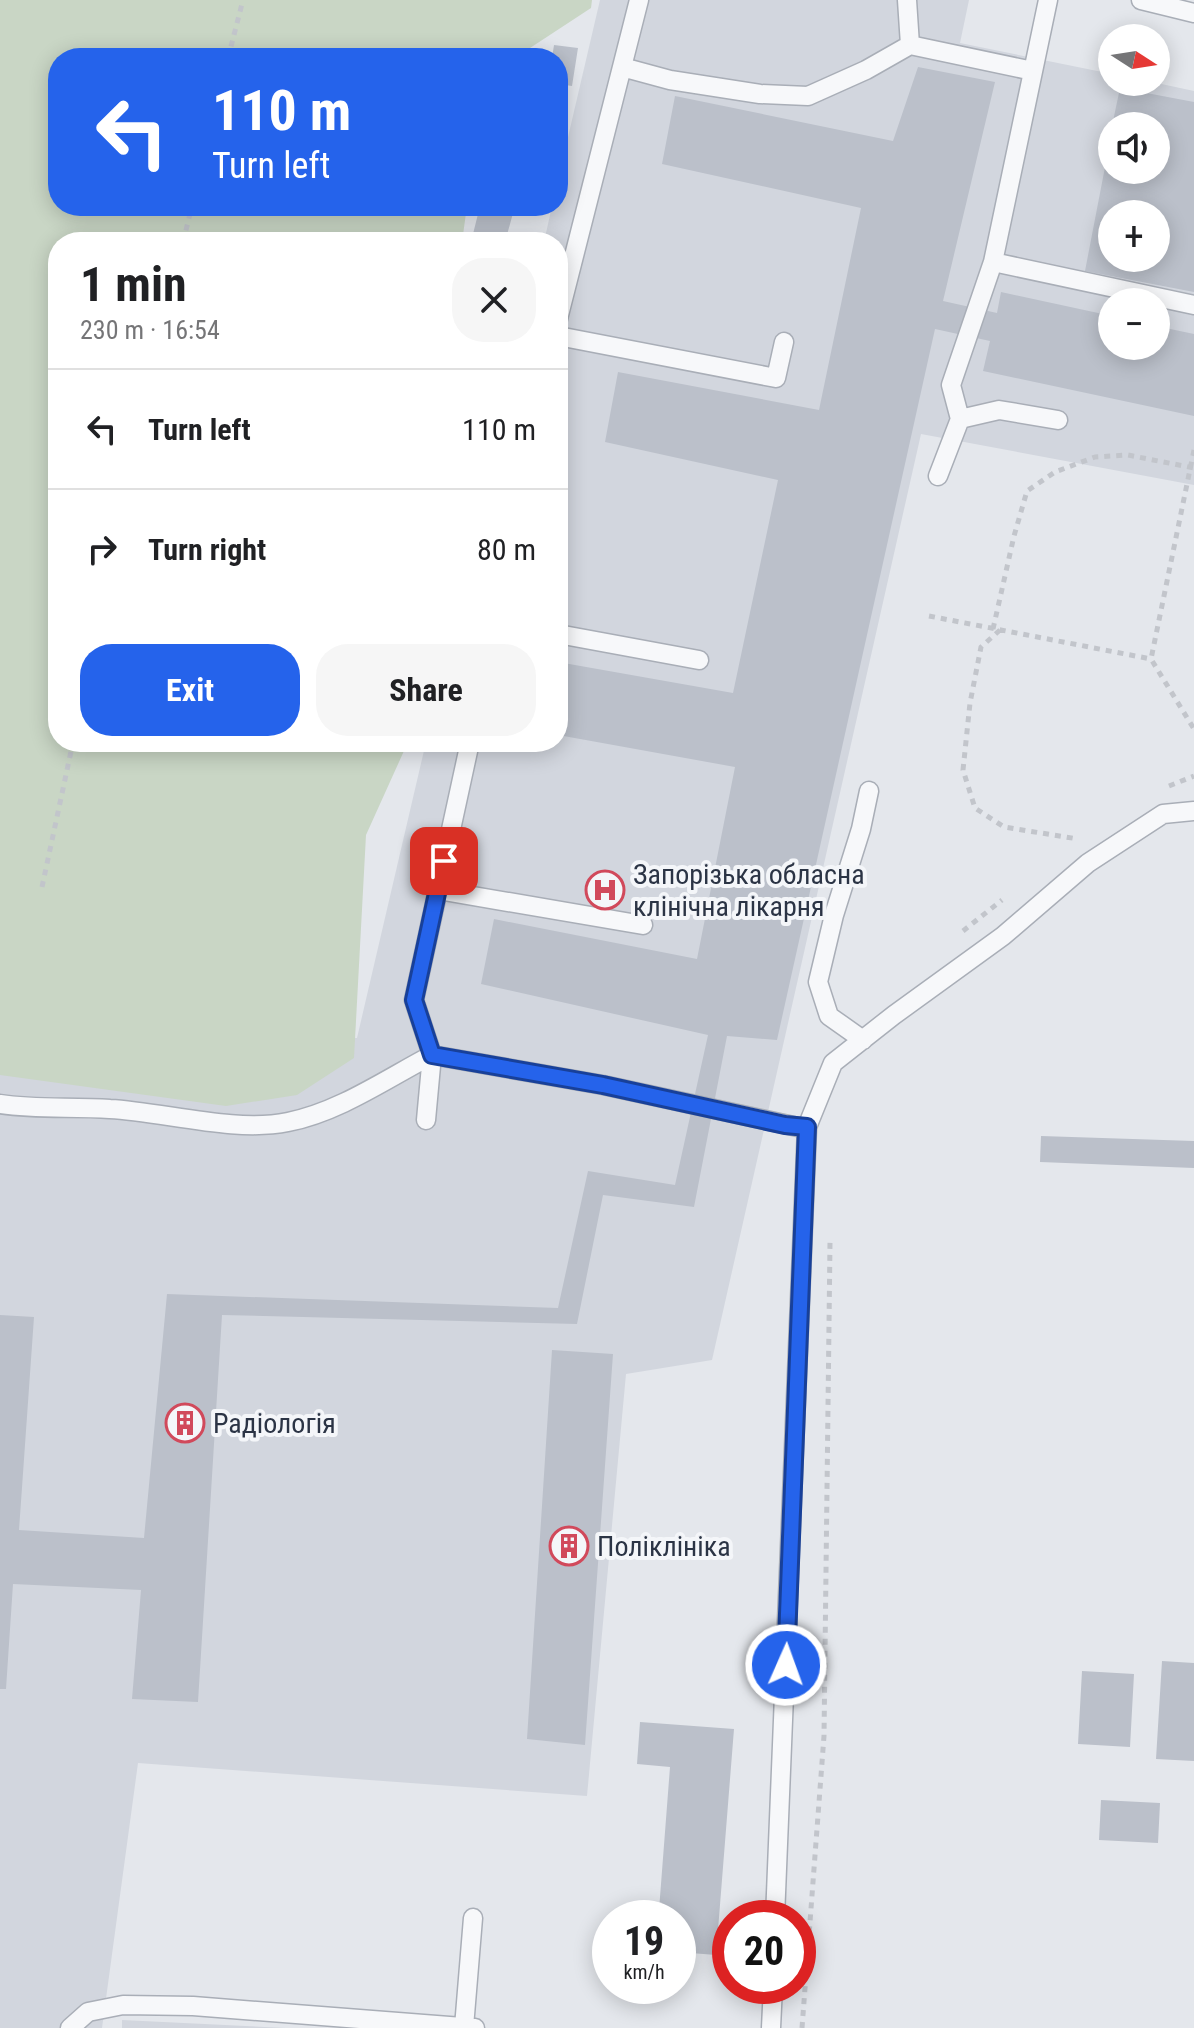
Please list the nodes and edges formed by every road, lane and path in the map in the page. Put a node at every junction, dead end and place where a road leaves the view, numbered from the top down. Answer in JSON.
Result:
{"nodes":[{"id":1,"x":243,"y":0,"type":"edge"},
{"id":2,"x":639,"y":0,"type":"edge"},
{"id":3,"x":907,"y":0,"type":"edge"},
{"id":4,"x":1048,"y":0,"type":"edge"},
{"id":5,"x":1141,"y":0,"type":"edge"},
{"id":6,"x":1194,"y":13,"type":"edge"},
{"id":7,"x":910,"y":45,"type":"junction"},
{"id":8,"x":231,"y":48,"type":"edge"},
{"id":9,"x":622,"y":67,"type":"junction"},
{"id":10,"x":1033,"y":71,"type":"junction"},
{"id":11,"x":993,"y":262,"type":"junction"},
{"id":12,"x":568,"y":280,"type":"edge"},
{"id":13,"x":1194,"y":305,"type":"edge"},
{"id":14,"x":568,"y":338,"type":"edge"},
{"id":15,"x":784,"y":342,"type":"dead end"},
{"id":16,"x":960,"y":419,"type":"junction"},
{"id":17,"x":1058,"y":420,"type":"dead end"},
{"id":18,"x":1194,"y":450,"type":"edge"},
{"id":19,"x":1192,"y":468,"type":"edge"},
{"id":20,"x":938,"y":476,"type":"dead end"},
{"id":21,"x":929,"y":616,"type":"dead end"},
{"id":22,"x":996,"y":630,"type":"junction"},
{"id":23,"x":568,"y":636,"type":"edge"},
{"id":24,"x":1151,"y":659,"type":"junction"},
{"id":25,"x":699,"y":660,"type":"dead end"},
{"id":26,"x":1194,"y":729,"type":"edge"},
{"id":27,"x":71,"y":752,"type":"edge"},
{"id":28,"x":468,"y":752,"type":"edge"},
{"id":29,"x":869,"y":791,"type":"dead end"},
{"id":30,"x":1194,"y":811,"type":"edge"},
{"id":31,"x":1086,"y":840,"type":"dead end"},
{"id":32,"x":42,"y":887,"type":"dead end"},
{"id":33,"x":438,"y":890,"type":"junction"},
{"id":34,"x":643,"y":925,"type":"dead end"},
{"id":35,"x":863,"y":1040,"type":"junction"},
{"id":36,"x":432,"y":1055,"type":"junction"},
{"id":37,"x":0,"y":1104,"type":"edge"},
{"id":38,"x":426,"y":1120,"type":"dead end"},
{"id":39,"x":807,"y":1127,"type":"junction"},
{"id":40,"x":830,"y":1240,"type":"dead end"},
{"id":41,"x":776,"y":1900,"type":"edge"},
{"id":42,"x":473,"y":1918,"type":"dead end"},
{"id":43,"x":772,"y":2004,"type":"edge"},
{"id":44,"x":464,"y":2027,"type":"edge"},
{"id":45,"x":70,"y":2028,"type":"edge"},
{"id":46,"x":475,"y":2028,"type":"edge"},
{"id":47,"x":771,"y":2028,"type":"edge"},
{"id":48,"x":802,"y":2028,"type":"edge"}],
"edges":[{"from":1,"to":8,"type":"path"},
{"from":2,"to":9,"type":"lane"},
{"from":3,"to":7,"type":"lane"},
{"from":4,"to":10,"type":"lane"},
{"from":5,"to":6,"type":"lane"},
{"from":7,"to":9,"type":"lane"},
{"from":7,"to":10,"type":"lane"},
{"from":9,"to":12,"type":"lane"},
{"from":10,"to":11,"type":"lane"},
{"from":11,"to":13,"type":"lane"},
{"from":11,"to":16,"type":"lane"},
{"from":14,"to":15,"type":"lane"},
{"from":16,"to":17,"type":"lane"},
{"from":16,"to":20,"type":"lane"},
{"from":18,"to":19,"type":"path"},
{"from":19,"to":22,"type":"path"},
{"from":19,"to":24,"type":"path"},
{"from":21,"to":22,"type":"path"},
{"from":22,"to":24,"type":"path"},
{"from":22,"to":31,"type":"path"},
{"from":23,"to":25,"type":"lane"},
{"from":24,"to":26,"type":"path"},
{"from":27,"to":32,"type":"path"},
{"from":28,"to":33,"type":"lane"},
{"from":29,"to":35,"type":"lane"},
{"from":30,"to":35,"type":"lane"},
{"from":33,"to":34,"type":"lane"},
{"from":33,"to":36,"type":"lane"},
{"from":35,"to":39,"type":"lane"},
{"from":36,"to":37,"type":"lane"},
{"from":36,"to":38,"type":"lane"},
{"from":36,"to":39,"type":"lane"},
{"from":39,"to":41,"type":"lane"},
{"from":40,"to":48,"type":"path"},
{"from":42,"to":44,"type":"lane"},
{"from":43,"to":47,"type":"lane"},
{"from":44,"to":45,"type":"lane"},
{"from":44,"to":46,"type":"lane"}]}
